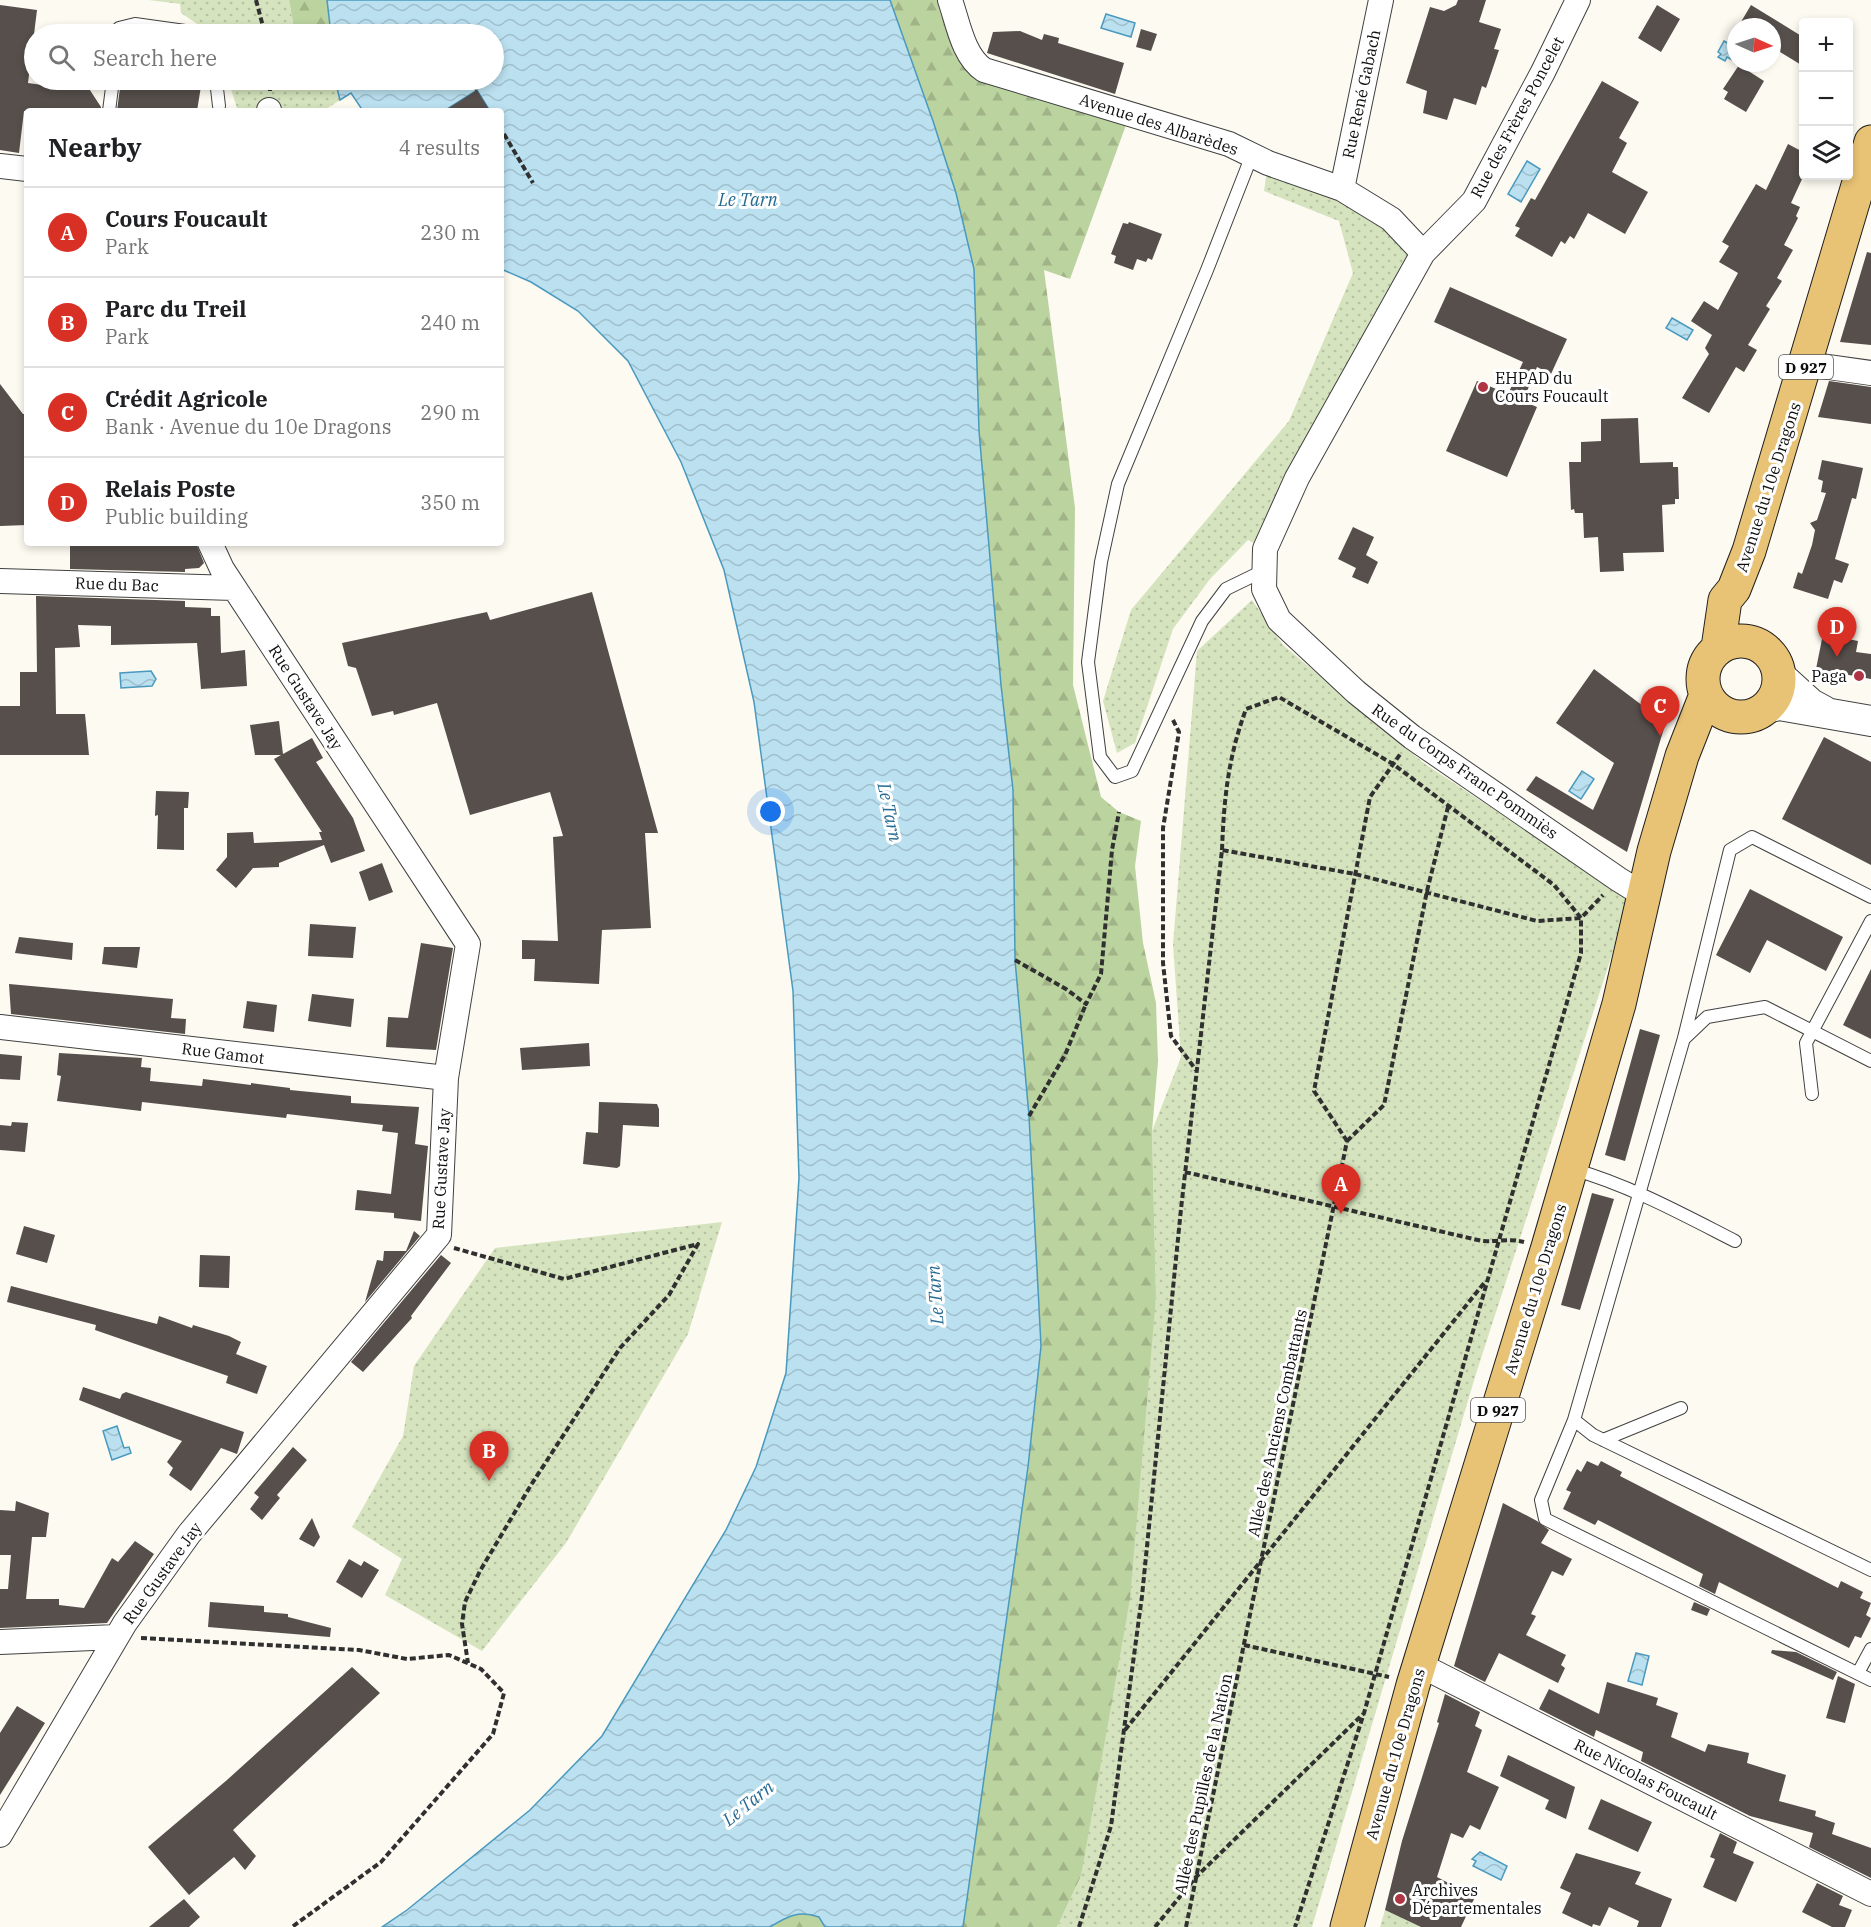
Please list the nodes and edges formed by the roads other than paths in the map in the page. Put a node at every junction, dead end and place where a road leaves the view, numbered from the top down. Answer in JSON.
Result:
{"nodes":[{"id":1,"x":950,"y":0,"type":"edge"},
{"id":2,"x":1381,"y":0,"type":"edge"},
{"id":3,"x":1578,"y":0,"type":"edge"},
{"id":4,"x":112,"y":90,"type":"edge"},
{"id":5,"x":217,"y":90,"type":"edge"},
{"id":6,"x":219,"y":106,"type":"dead end"},
{"id":7,"x":109,"y":108,"type":"edge"},
{"id":8,"x":1871,"y":142,"type":"edge"},
{"id":9,"x":1252,"y":154,"type":"junction"},
{"id":10,"x":0,"y":166,"type":"edge"},
{"id":11,"x":24,"y":169,"type":"edge"},
{"id":12,"x":1342,"y":189,"type":"junction"},
{"id":13,"x":1423,"y":253,"type":"junction"},
{"id":14,"x":1807,"y":364,"type":"junction"},
{"id":15,"x":1871,"y":373,"type":"edge"},
{"id":16,"x":212,"y":546,"type":"edge"},
{"id":17,"x":1265,"y":570,"type":"junction"},
{"id":18,"x":0,"y":581,"type":"edge"},
{"id":19,"x":234,"y":588,"type":"junction"},
{"id":20,"x":1734,"y":589,"type":"junction"},
{"id":21,"x":1754,"y":643,"type":"junction"},
{"id":22,"x":1718,"y":648,"type":"junction"},
{"id":23,"x":1778,"y":674,"type":"junction"},
{"id":24,"x":1706,"y":695,"type":"junction"},
{"id":25,"x":1751,"y":713,"type":"junction"},
{"id":26,"x":1830,"y":713,"type":"junction"},
{"id":27,"x":1871,"y":720,"type":"edge"},
{"id":28,"x":1632,"y":885,"type":"junction"},
{"id":29,"x":1871,"y":897,"type":"edge"},
{"id":30,"x":1871,"y":921,"type":"edge"},
{"id":31,"x":0,"y":1027,"type":"edge"},
{"id":32,"x":1812,"y":1031,"type":"junction"},
{"id":33,"x":1684,"y":1038,"type":"junction"},
{"id":34,"x":1871,"y":1061,"type":"edge"},
{"id":35,"x":446,"y":1078,"type":"junction"},
{"id":36,"x":1812,"y":1094,"type":"dead end"},
{"id":37,"x":1570,"y":1168,"type":"junction"},
{"id":38,"x":1640,"y":1193,"type":"junction"},
{"id":39,"x":1735,"y":1241,"type":"dead end"},
{"id":40,"x":1681,"y":1408,"type":"dead end"},
{"id":41,"x":1574,"y":1419,"type":"junction"},
{"id":42,"x":1603,"y":1440,"type":"junction"},
{"id":43,"x":1871,"y":1570,"type":"edge"},
{"id":44,"x":116,"y":1637,"type":"junction"},
{"id":45,"x":0,"y":1642,"type":"edge"},
{"id":46,"x":1871,"y":1649,"type":"edge"},
{"id":47,"x":1858,"y":1673,"type":"junction"},
{"id":48,"x":1416,"y":1675,"type":"junction"},
{"id":49,"x":1871,"y":1680,"type":"edge"},
{"id":50,"x":0,"y":1835,"type":"edge"},
{"id":51,"x":1871,"y":1894,"type":"edge"},
{"id":52,"x":1347,"y":1927,"type":"edge"}],
"edges":[{"from":1,"to":9,"type":"street","name":"Avenue des Albarèdes"},
{"from":2,"to":12,"type":"street","name":"Rue René Gabach"},
{"from":3,"to":13,"type":"street","name":"Rue des Frères Poncelet"},
{"from":4,"to":7,"type":"lane"},
{"from":5,"to":6,"type":"lane"},
{"from":8,"to":14,"type":"main road","name":"Avenue du 10e Dragons","number":"D 927"},
{"from":9,"to":12,"type":"street","name":"Avenue des Albarèdes"},
{"from":9,"to":17,"type":"lane"},
{"from":10,"to":11,"type":"street"},
{"from":12,"to":13,"type":"street","name":"Avenue des Albarèdes"},
{"from":13,"to":17,"type":"street","name":"Rue du Corps Franc Pommiès"},
{"from":14,"to":15,"type":"street"},
{"from":14,"to":20,"type":"main road","name":"Avenue du 10e Dragons","number":"D 927"},
{"from":16,"to":19,"type":"street","name":"Rue Gustave Jay"},
{"from":17,"to":28,"type":"street","name":"Rue du Corps Franc Pommiès"},
{"from":18,"to":19,"type":"street","name":"Rue du Bac"},
{"from":19,"to":35,"type":"street","name":"Rue Gustave Jay"},
{"from":20,"to":21,"type":"main road","name":"Avenue du 10e Dragons"},
{"from":20,"to":22,"type":"main road","name":"Avenue du 10e Dragons","number":"D 927"},
{"from":21,"to":22,"type":"main road"},
{"from":21,"to":23,"type":"main road"},
{"from":22,"to":24,"type":"main road"},
{"from":23,"to":25,"type":"main road"},
{"from":23,"to":26,"type":"street"},
{"from":24,"to":25,"type":"main road"},
{"from":24,"to":28,"type":"main road","name":"Avenue du 10e Dragons","number":"D 927"},
{"from":25,"to":26,"type":"street"},
{"from":25,"to":28,"type":"main road","name":"Avenue du 10e Dragons","number":"D 927"},
{"from":26,"to":27,"type":"street"},
{"from":28,"to":37,"type":"main road","name":"Avenue du 10e Dragons","number":"D 927"},
{"from":29,"to":33,"type":"lane"},
{"from":30,"to":32,"type":"lane"},
{"from":31,"to":35,"type":"street","name":"Rue Gamot"},
{"from":32,"to":33,"type":"lane"},
{"from":32,"to":34,"type":"lane"},
{"from":32,"to":36,"type":"lane"},
{"from":33,"to":38,"type":"lane"},
{"from":35,"to":44,"type":"street","name":"Rue Gustave Jay"},
{"from":37,"to":38,"type":"lane"},
{"from":37,"to":48,"type":"main road","name":"Avenue du 10e Dragons","number":"D 927"},
{"from":38,"to":39,"type":"lane"},
{"from":38,"to":41,"type":"lane"},
{"from":40,"to":42,"type":"lane"},
{"from":41,"to":42,"type":"lane"},
{"from":41,"to":47,"type":"lane"},
{"from":42,"to":43,"type":"lane"},
{"from":44,"to":45,"type":"street"},
{"from":44,"to":50,"type":"street","name":"Rue Gustave Jay"},
{"from":46,"to":47,"type":"lane"},
{"from":47,"to":49,"type":"lane"},
{"from":48,"to":51,"type":"street","name":"Rue Nicolas Foucault"},
{"from":48,"to":52,"type":"main road","name":"Avenue du 10e Dragons","number":"D 927"}]}
